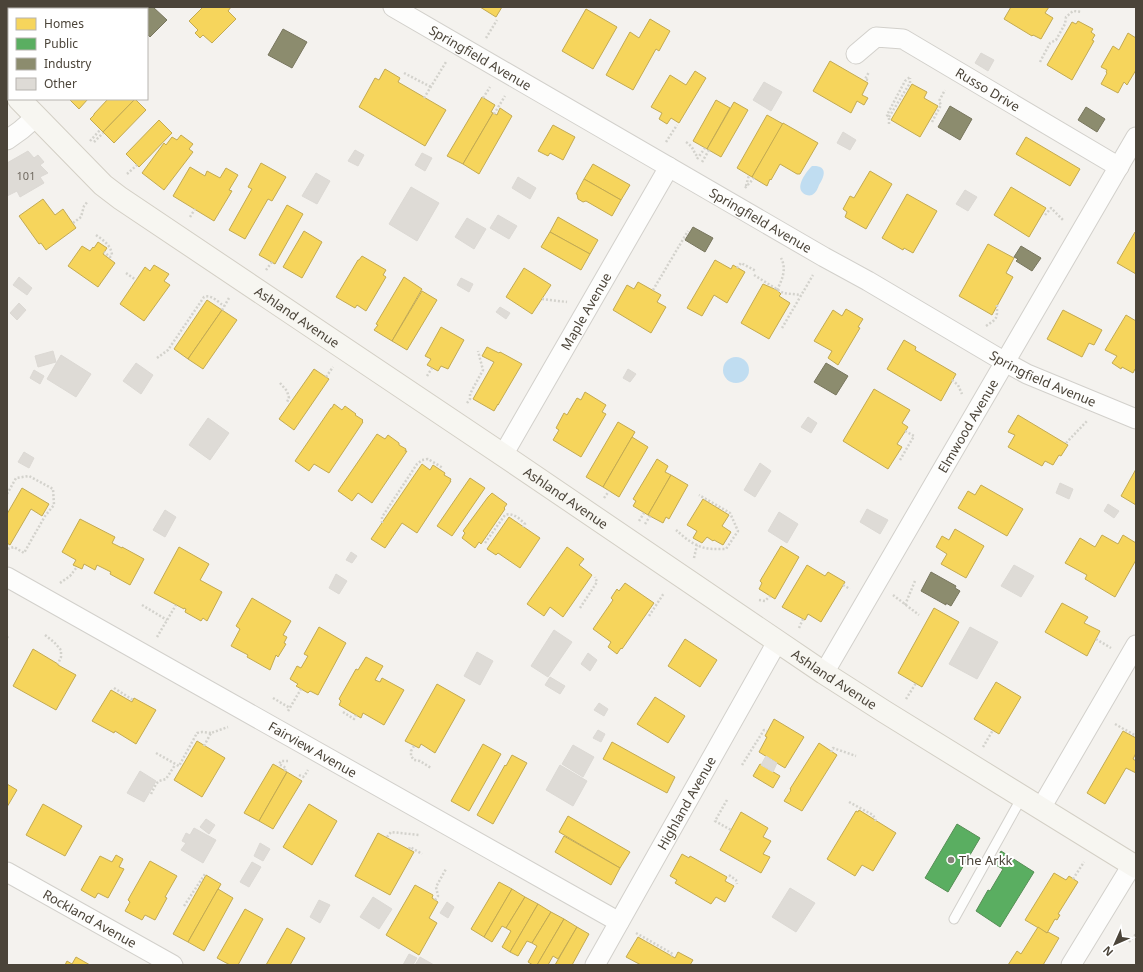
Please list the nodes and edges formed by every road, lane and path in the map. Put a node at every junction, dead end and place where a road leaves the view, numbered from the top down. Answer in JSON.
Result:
{"nodes":[{"id":1,"x":393,"y":7,"type":"edge"},
{"id":2,"x":1082,"y":12,"type":"dead end"},
{"id":3,"x":457,"y":45,"type":"junction"},
{"id":4,"x":856,"y":54,"type":"dead end"},
{"id":5,"x":1040,"y":62,"type":"dead end"},
{"id":6,"x":956,"y":70,"type":"junction"},
{"id":7,"x":404,"y":73,"type":"dead end"},
{"id":8,"x":493,"y":84,"type":"dead end"},
{"id":9,"x":431,"y":87,"type":"junction"},
{"id":10,"x":508,"y":92,"type":"dead end"},
{"id":11,"x":424,"y":98,"type":"dead end"},
{"id":12,"x":483,"y":98,"type":"dead end"},
{"id":13,"x":20,"y":100,"type":"edge"},
{"id":14,"x":494,"y":114,"type":"dead end"},
{"id":15,"x":36,"y":117,"type":"junction"},
{"id":16,"x":889,"y":117,"type":"junction"},
{"id":17,"x":932,"y":122,"type":"dead end"},
{"id":18,"x":889,"y":124,"type":"dead end"},
{"id":19,"x":677,"y":125,"type":"dead end"},
{"id":20,"x":100,"y":130,"type":"dead end"},
{"id":21,"x":103,"y":133,"type":"dead end"},
{"id":22,"x":1136,"y":137,"type":"edge"},
{"id":23,"x":668,"y":139,"type":"dead end"},
{"id":24,"x":7,"y":140,"type":"edge"},
{"id":25,"x":686,"y":142,"type":"dead end"},
{"id":26,"x":93,"y":143,"type":"dead end"},
{"id":27,"x":85,"y":145,"type":"dead end"},
{"id":28,"x":698,"y":157,"type":"dead end"},
{"id":29,"x":137,"y":165,"type":"dead end"},
{"id":30,"x":669,"y":167,"type":"junction"},
{"id":31,"x":1119,"y":167,"type":"junction"},
{"id":32,"x":126,"y":175,"type":"dead end"},
{"id":33,"x":749,"y":175,"type":"dead end"},
{"id":34,"x":754,"y":178,"type":"dead end"},
{"id":35,"x":92,"y":196,"type":"dead end"},
{"id":36,"x":73,"y":224,"type":"dead end"},
{"id":37,"x":688,"y":231,"type":"dead end"},
{"id":38,"x":96,"y":234,"type":"dead end"},
{"id":39,"x":104,"y":252,"type":"dead end"},
{"id":40,"x":780,"y":256,"type":"dead end"},
{"id":41,"x":824,"y":257,"type":"junction"},
{"id":42,"x":737,"y":268,"type":"dead end"},
{"id":43,"x":756,"y":271,"type":"dead end"},
{"id":44,"x":126,"y":273,"type":"dead end"},
{"id":45,"x":754,"y":275,"type":"dead end"},
{"id":46,"x":136,"y":280,"type":"dead end"},
{"id":47,"x":652,"y":290,"type":"dead end"},
{"id":48,"x":777,"y":290,"type":"junction"},
{"id":49,"x":801,"y":295,"type":"junction"},
{"id":50,"x":231,"y":296,"type":"dead end"},
{"id":51,"x":542,"y":299,"type":"dead end"},
{"id":52,"x":572,"y":303,"type":"dead end"},
{"id":53,"x":224,"y":306,"type":"junction"},
{"id":54,"x":222,"y":310,"type":"dead end"},
{"id":55,"x":782,"y":328,"type":"dead end"},
{"id":56,"x":478,"y":351,"type":"dead end"},
{"id":57,"x":157,"y":358,"type":"dead end"},
{"id":58,"x":1005,"y":362,"type":"junction"},
{"id":59,"x":432,"y":368,"type":"dead end"},
{"id":60,"x":428,"y":375,"type":"dead end"},
{"id":61,"x":280,"y":383,"type":"dead end"},
{"id":62,"x":473,"y":395,"type":"dead end"},
{"id":63,"x":470,"y":399,"type":"junction"},
{"id":64,"x":287,"y":402,"type":"dead end"},
{"id":65,"x":1096,"y":403,"type":"junction"},
{"id":66,"x":466,"y":404,"type":"dead end"},
{"id":67,"x":1136,"y":419,"type":"edge"},
{"id":68,"x":905,"y":431,"type":"dead end"},
{"id":69,"x":1066,"y":443,"type":"dead end"},
{"id":70,"x":503,"y":455,"type":"junction"},
{"id":71,"x":900,"y":460,"type":"dead end"},
{"id":72,"x":443,"y":468,"type":"dead end"},
{"id":73,"x":7,"y":494,"type":"edge"},
{"id":74,"x":699,"y":495,"type":"dead end"},
{"id":75,"x":382,"y":523,"type":"dead end"},
{"id":76,"x":523,"y":527,"type":"dead end"},
{"id":77,"x":676,"y":530,"type":"dead end"},
{"id":78,"x":485,"y":543,"type":"dead end"},
{"id":79,"x":7,"y":549,"type":"edge"},
{"id":80,"x":7,"y":577,"type":"edge"},
{"id":81,"x":595,"y":577,"type":"dead end"},
{"id":82,"x":915,"y":581,"type":"dead end"},
{"id":83,"x":876,"y":583,"type":"junction"},
{"id":84,"x":665,"y":592,"type":"dead end"},
{"id":85,"x":142,"y":605,"type":"dead end"},
{"id":86,"x":176,"y":605,"type":"dead end"},
{"id":87,"x":905,"y":605,"type":"junction"},
{"id":88,"x":580,"y":608,"type":"dead end"},
{"id":89,"x":919,"y":614,"type":"dead end"},
{"id":90,"x":649,"y":616,"type":"dead end"},
{"id":91,"x":167,"y":620,"type":"junction"},
{"id":92,"x":45,"y":635,"type":"dead end"},
{"id":93,"x":777,"y":642,"type":"junction"},
{"id":94,"x":1136,"y":645,"type":"edge"},
{"id":95,"x":146,"y":655,"type":"junction"},
{"id":96,"x":58,"y":664,"type":"dead end"},
{"id":97,"x":824,"y":673,"type":"junction"},
{"id":98,"x":916,"y":683,"type":"dead end"},
{"id":99,"x":114,"y":688,"type":"dead end"},
{"id":100,"x":272,"y":698,"type":"dead end"},
{"id":101,"x":133,"y":700,"type":"dead end"},
{"id":102,"x":905,"y":701,"type":"dead end"},
{"id":103,"x":290,"y":708,"type":"dead end"},
{"id":104,"x":241,"y":709,"type":"junction"},
{"id":105,"x":343,"y":712,"type":"dead end"},
{"id":106,"x":356,"y":715,"type":"dead end"},
{"id":107,"x":1111,"y":722,"type":"dead end"},
{"id":108,"x":993,"y":730,"type":"dead end"},
{"id":109,"x":767,"y":731,"type":"dead end"},
{"id":110,"x":211,"y":733,"type":"junction"},
{"id":111,"x":1136,"y":736,"type":"edge"},
{"id":112,"x":204,"y":746,"type":"dead end"},
{"id":113,"x":414,"y":746,"type":"dead end"},
{"id":114,"x":982,"y":747,"type":"dead end"},
{"id":115,"x":831,"y":752,"type":"dead end"},
{"id":116,"x":156,"y":753,"type":"dead end"},
{"id":117,"x":856,"y":756,"type":"dead end"},
{"id":118,"x":279,"y":764,"type":"dead end"},
{"id":119,"x":742,"y":764,"type":"dead end"},
{"id":120,"x":175,"y":765,"type":"junction"},
{"id":121,"x":431,"y":768,"type":"dead end"},
{"id":122,"x":285,"y":771,"type":"dead end"},
{"id":123,"x":151,"y":794,"type":"dead end"},
{"id":124,"x":1022,"y":797,"type":"junction"},
{"id":125,"x":727,"y":800,"type":"dead end"},
{"id":126,"x":849,"y":802,"type":"dead end"},
{"id":127,"x":1041,"y":808,"type":"junction"},
{"id":128,"x":876,"y":821,"type":"dead end"},
{"id":129,"x":731,"y":830,"type":"dead end"},
{"id":130,"x":426,"y":836,"type":"dead end"},
{"id":131,"x":387,"y":837,"type":"dead end"},
{"id":132,"x":409,"y":849,"type":"dead end"},
{"id":133,"x":422,"y":854,"type":"dead end"},
{"id":134,"x":1085,"y":861,"type":"dead end"},
{"id":135,"x":1134,"y":866,"type":"edge"},
{"id":136,"x":446,"y":869,"type":"dead end"},
{"id":137,"x":7,"y":872,"type":"edge"},
{"id":138,"x":205,"y":874,"type":"dead end"},
{"id":139,"x":729,"y":875,"type":"dead end"},
{"id":140,"x":1073,"y":879,"type":"dead end"},
{"id":141,"x":737,"y":884,"type":"dead end"},
{"id":142,"x":435,"y":900,"type":"dead end"},
{"id":143,"x":184,"y":906,"type":"dead end"},
{"id":144,"x":954,"y":919,"type":"dead end"},
{"id":145,"x":626,"y":927,"type":"junction"},
{"id":146,"x":1136,"y":934,"type":"edge"},
{"id":147,"x":1129,"y":942,"type":"dead end"},
{"id":148,"x":672,"y":956,"type":"dead end"},
{"id":149,"x":173,"y":965,"type":"edge"},
{"id":150,"x":595,"y":965,"type":"edge"},
{"id":151,"x":1071,"y":965,"type":"edge"}],
"edges":[{"from":1,"to":3,"type":"street","name":"Springfield Avenue"},
{"from":2,"to":5,"type":"path"},
{"from":3,"to":9,"type":"path"},
{"from":3,"to":30,"type":"street","name":"Springfield Avenue"},
{"from":4,"to":6,"type":"street","name":"Russo Drive"},
{"from":6,"to":17,"type":"path"},
{"from":6,"to":31,"type":"street","name":"Russo Drive"},
{"from":7,"to":9,"type":"path"},
{"from":8,"to":12,"type":"path"},
{"from":9,"to":11,"type":"path"},
{"from":10,"to":14,"type":"path"},
{"from":13,"to":15,"type":"street","name":"Ashland Avenue"},
{"from":15,"to":24,"type":"street"},
{"from":15,"to":70,"type":"street","name":"Ashland Avenue"},
{"from":16,"to":16,"type":"path"},
{"from":16,"to":18,"type":"path"},
{"from":19,"to":23,"type":"path"},
{"from":20,"to":27,"type":"path"},
{"from":21,"to":26,"type":"path"},
{"from":22,"to":31,"type":"street","name":"Elmwood Avenue"},
{"from":25,"to":28,"type":"path"},
{"from":29,"to":32,"type":"path"},
{"from":30,"to":41,"type":"street","name":"Springfield Avenue"},
{"from":30,"to":70,"type":"street","name":"Maple Avenue"},
{"from":31,"to":58,"type":"street","name":"Elmwood Avenue"},
{"from":33,"to":34,"type":"path"},
{"from":35,"to":36,"type":"path"},
{"from":37,"to":47,"type":"path"},
{"from":38,"to":39,"type":"path"},
{"from":40,"to":48,"type":"path"},
{"from":41,"to":49,"type":"path"},
{"from":41,"to":58,"type":"street","name":"Springfield Avenue"},
{"from":42,"to":43,"type":"path"},
{"from":44,"to":46,"type":"path"},
{"from":45,"to":48,"type":"path"},
{"from":48,"to":49,"type":"path"},
{"from":49,"to":55,"type":"path"},
{"from":50,"to":53,"type":"path"},
{"from":51,"to":52,"type":"path"},
{"from":53,"to":54,"type":"path"},
{"from":53,"to":57,"type":"path"},
{"from":56,"to":63,"type":"path"},
{"from":58,"to":65,"type":"street","name":"Springfield Avenue"},
{"from":58,"to":83,"type":"street","name":"Elmwood Avenue"},
{"from":59,"to":60,"type":"path"},
{"from":61,"to":64,"type":"path"},
{"from":62,"to":63,"type":"path"},
{"from":63,"to":66,"type":"path"},
{"from":65,"to":67,"type":"street","name":"Springfield Avenue"},
{"from":65,"to":69,"type":"path"},
{"from":68,"to":71,"type":"path"},
{"from":70,"to":93,"type":"street","name":"Ashland Avenue"},
{"from":72,"to":75,"type":"path"},
{"from":73,"to":79,"type":"path"},
{"from":74,"to":77,"type":"path"},
{"from":76,"to":78,"type":"path"},
{"from":80,"to":95,"type":"street","name":"Fairview Avenue"},
{"from":81,"to":88,"type":"path"},
{"from":82,"to":87,"type":"path"},
{"from":83,"to":87,"type":"path"},
{"from":83,"to":97,"type":"street","name":"Elmwood Avenue"},
{"from":84,"to":90,"type":"path"},
{"from":85,"to":91,"type":"path"},
{"from":86,"to":91,"type":"path"},
{"from":87,"to":89,"type":"path"},
{"from":91,"to":95,"type":"path"},
{"from":92,"to":96,"type":"path"},
{"from":93,"to":97,"type":"street","name":"Ashland Avenue"},
{"from":93,"to":145,"type":"street","name":"Highland Avenue"},
{"from":94,"to":127,"type":"street"},
{"from":95,"to":104,"type":"street","name":"Fairview Avenue"},
{"from":97,"to":124,"type":"street","name":"Ashland Avenue"},
{"from":98,"to":102,"type":"path"},
{"from":99,"to":101,"type":"path"},
{"from":100,"to":103,"type":"path"},
{"from":104,"to":110,"type":"path"},
{"from":104,"to":145,"type":"street","name":"Fairview Avenue"},
{"from":105,"to":106,"type":"path"},
{"from":107,"to":111,"type":"path"},
{"from":108,"to":114,"type":"path"},
{"from":109,"to":119,"type":"path"},
{"from":110,"to":112,"type":"path"},
{"from":110,"to":120,"type":"path"},
{"from":113,"to":121,"type":"path"},
{"from":115,"to":117,"type":"path"},
{"from":116,"to":120,"type":"path"},
{"from":118,"to":122,"type":"path"},
{"from":120,"to":123,"type":"path"},
{"from":124,"to":127,"type":"street","name":"Ashland Avenue"},
{"from":124,"to":144,"type":"lane"},
{"from":125,"to":129,"type":"path"},
{"from":126,"to":128,"type":"path"},
{"from":127,"to":135,"type":"street","name":"Ashland Avenue"},
{"from":130,"to":131,"type":"path"},
{"from":132,"to":133,"type":"path"},
{"from":134,"to":140,"type":"path"},
{"from":135,"to":151,"type":"street"},
{"from":136,"to":142,"type":"path"},
{"from":137,"to":149,"type":"street","name":"Rockland Avenue"},
{"from":138,"to":143,"type":"path"},
{"from":139,"to":141,"type":"path"},
{"from":145,"to":148,"type":"path"},
{"from":145,"to":150,"type":"street","name":"Highland Avenue"},
{"from":146,"to":147,"type":"path"}]}
